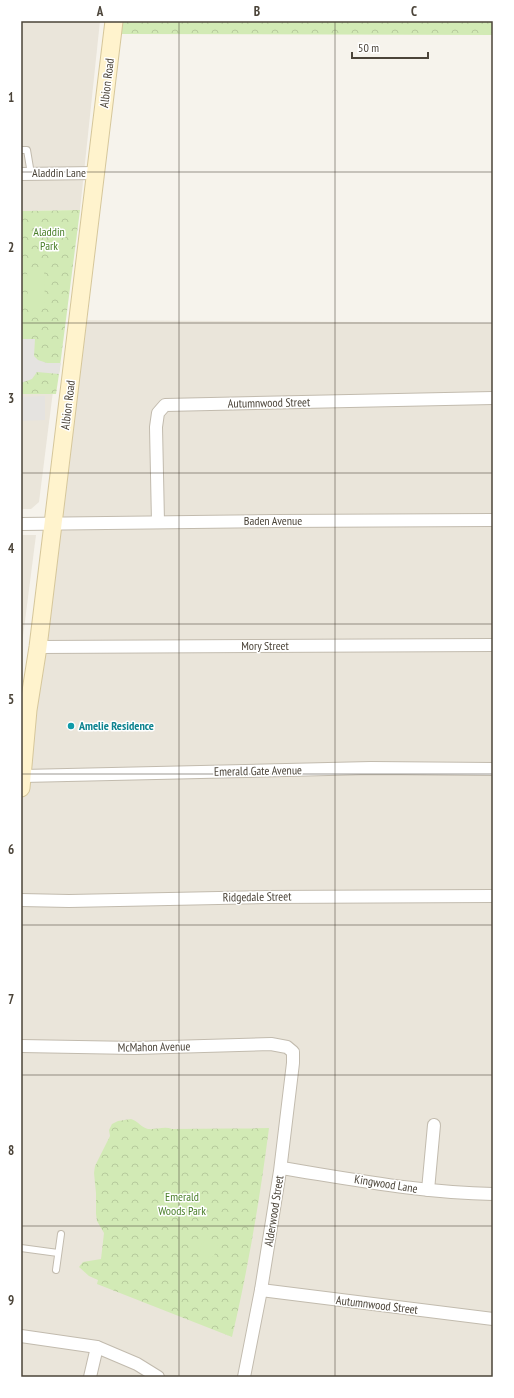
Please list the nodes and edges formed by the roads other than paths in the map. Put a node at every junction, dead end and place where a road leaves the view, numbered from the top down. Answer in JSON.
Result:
{"nodes":[{"id":1,"x":114,"y":21,"type":"edge"},
{"id":2,"x":21,"y":150,"type":"edge"},
{"id":3,"x":96,"y":173,"type":"junction"},
{"id":4,"x":26,"y":174,"type":"edge"},
{"id":5,"x":493,"y":398,"type":"edge"},
{"id":6,"x":493,"y":520,"type":"edge"},
{"id":7,"x":158,"y":522,"type":"junction"},
{"id":8,"x":21,"y":524,"type":"edge"},
{"id":9,"x":53,"y":524,"type":"junction"},
{"id":10,"x":493,"y":644,"type":"edge"},
{"id":11,"x":38,"y":647,"type":"junction"},
{"id":12,"x":24,"y":710,"type":"edge"},
{"id":13,"x":493,"y":769,"type":"edge"},
{"id":14,"x":22,"y":782,"type":"edge"},
{"id":15,"x":493,"y":896,"type":"edge"},
{"id":16,"x":21,"y":900,"type":"edge"},
{"id":17,"x":21,"y":1046,"type":"edge"},
{"id":18,"x":287,"y":1047,"type":"joint"},
{"id":19,"x":434,"y":1125,"type":"dead end"},
{"id":20,"x":281,"y":1168,"type":"junction"},
{"id":21,"x":428,"y":1190,"type":"junction"},
{"id":22,"x":493,"y":1194,"type":"edge"},
{"id":23,"x":61,"y":1234,"type":"dead end"},
{"id":24,"x":21,"y":1248,"type":"edge"},
{"id":25,"x":58,"y":1254,"type":"junction"},
{"id":26,"x":56,"y":1270,"type":"dead end"},
{"id":27,"x":261,"y":1290,"type":"junction"},
{"id":28,"x":493,"y":1319,"type":"edge"},
{"id":29,"x":21,"y":1336,"type":"edge"},
{"id":30,"x":97,"y":1347,"type":"junction"},
{"id":31,"x":90,"y":1377,"type":"edge"},
{"id":32,"x":158,"y":1377,"type":"edge"},
{"id":33,"x":244,"y":1377,"type":"edge"}],
"edges":[{"from":1,"to":3,"type":"street","name":"Albion Road"},
{"from":2,"to":4,"type":"lane"},
{"from":3,"to":4,"type":"street","name":"Aladdin Lane"},
{"from":3,"to":9,"type":"street","name":"Albion Road"},
{"from":5,"to":7,"type":"street","name":"Autumnwood Street"},
{"from":6,"to":7,"type":"street","name":"Baden Avenue"},
{"from":7,"to":9,"type":"street","name":"Baden Avenue"},
{"from":8,"to":9,"type":"street","name":"Baden Avenue"},
{"from":9,"to":11,"type":"street","name":"Albion Road"},
{"from":10,"to":11,"type":"street","name":"Mory Street"},
{"from":11,"to":12,"type":"street","name":"Albion Road"},
{"from":12,"to":14,"type":"street","name":"Albion Road"},
{"from":13,"to":14,"type":"street","name":"Emerald Gate Avenue"},
{"from":15,"to":16,"type":"street","name":"Ridgedale Street"},
{"from":17,"to":18,"type":"street","name":"McMahon Avenue"},
{"from":18,"to":20,"type":"street","name":"Alderwood Street"},
{"from":19,"to":21,"type":"street"},
{"from":20,"to":21,"type":"street","name":"Kingwood Lane"},
{"from":20,"to":27,"type":"street","name":"Alderwood Street"},
{"from":21,"to":22,"type":"street","name":"Kingwood Lane"},
{"from":23,"to":25,"type":"lane"},
{"from":24,"to":25,"type":"lane"},
{"from":25,"to":26,"type":"lane"},
{"from":27,"to":28,"type":"street","name":"Autumnwood Street"},
{"from":27,"to":33,"type":"street","name":"Alderwood Street"},
{"from":29,"to":30,"type":"street"},
{"from":30,"to":31,"type":"street"},
{"from":30,"to":32,"type":"street"}]}
